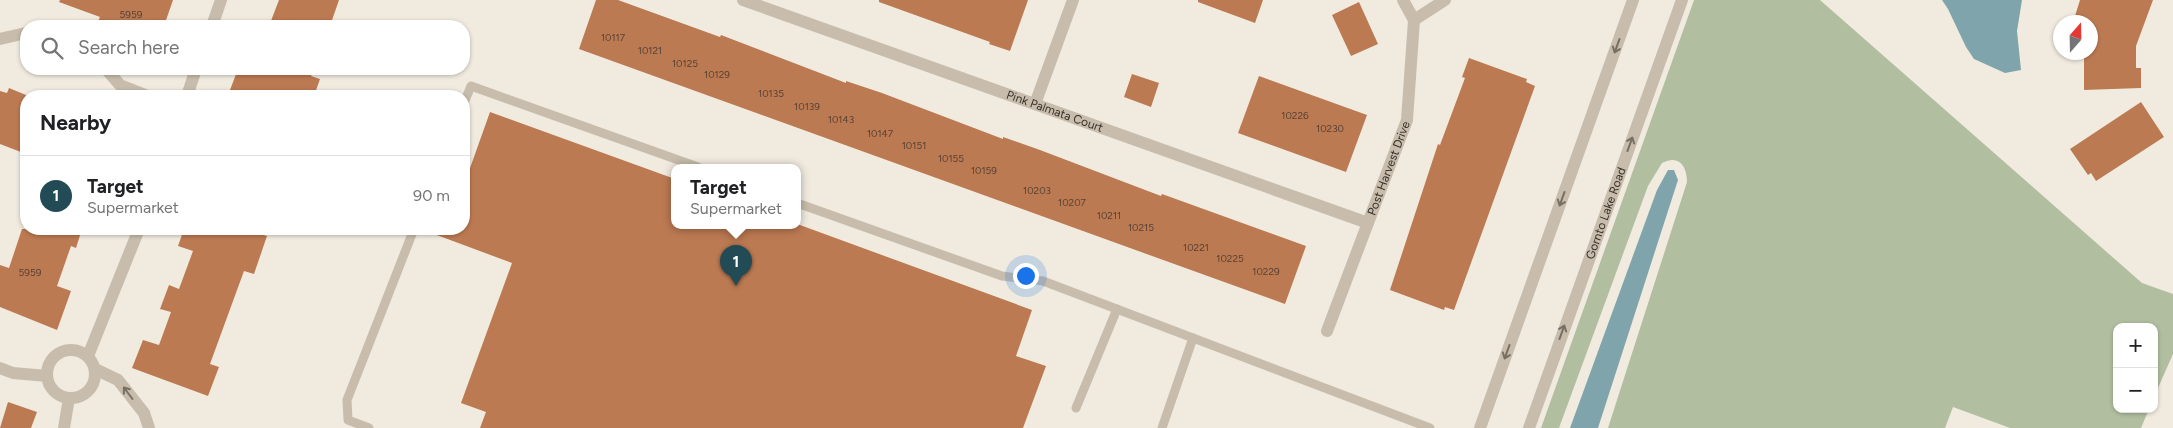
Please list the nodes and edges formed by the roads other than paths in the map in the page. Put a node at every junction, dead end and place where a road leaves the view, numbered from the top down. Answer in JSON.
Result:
{"nodes":[{"id":1,"x":221,"y":0,"type":"edge"},
{"id":2,"x":743,"y":0,"type":"edge"},
{"id":3,"x":1073,"y":0,"type":"edge"},
{"id":4,"x":1403,"y":0,"type":"edge"},
{"id":5,"x":1445,"y":0,"type":"edge"},
{"id":6,"x":1633,"y":0,"type":"edge"},
{"id":7,"x":1682,"y":0,"type":"edge"},
{"id":8,"x":214,"y":20,"type":"edge"},
{"id":9,"x":1414,"y":20,"type":"junction"},
{"id":10,"x":20,"y":34,"type":"edge"},
{"id":11,"x":0,"y":38,"type":"edge"},
{"id":12,"x":111,"y":75,"type":"edge"},
{"id":13,"x":194,"y":75,"type":"edge"},
{"id":14,"x":133,"y":90,"type":"edge"},
{"id":15,"x":189,"y":90,"type":"edge"},
{"id":16,"x":469,"y":90,"type":"edge"},
{"id":17,"x":1035,"y":104,"type":"junction"},
{"id":18,"x":690,"y":164,"type":"edge"},
{"id":19,"x":801,"y":204,"type":"edge"},
{"id":20,"x":1368,"y":223,"type":"junction"},
{"id":21,"x":137,"y":235,"type":"edge"},
{"id":22,"x":412,"y":235,"type":"edge"},
{"id":23,"x":1117,"y":309,"type":"junction"},
{"id":24,"x":1327,"y":332,"type":"dead end"},
{"id":25,"x":1193,"y":338,"type":"junction"},
{"id":26,"x":88,"y":356,"type":"junction"},
{"id":27,"x":0,"y":368,"type":"edge"},
{"id":28,"x":95,"y":369,"type":"junction"},
{"id":29,"x":47,"y":376,"type":"junction"},
{"id":30,"x":69,"y":398,"type":"junction"},
{"id":31,"x":1076,"y":408,"type":"dead end"},
{"id":32,"x":64,"y":428,"type":"edge"},
{"id":33,"x":149,"y":428,"type":"edge"},
{"id":34,"x":369,"y":428,"type":"edge"},
{"id":35,"x":1162,"y":428,"type":"edge"},
{"id":36,"x":1430,"y":428,"type":"edge"},
{"id":37,"x":1480,"y":428,"type":"edge"},
{"id":38,"x":1529,"y":428,"type":"edge"}],
"edges":[{"from":1,"to":8,"type":"street"},
{"from":2,"to":17,"type":"street","name":"Pink Palmata Court"},
{"from":3,"to":17,"type":"street"},
{"from":4,"to":9,"type":"street"},
{"from":5,"to":9,"type":"street"},
{"from":6,"to":37,"type":"street","one_way":true},
{"from":38,"to":7,"type":"street","name":"Gornto Lake Road","one_way":true},
{"from":9,"to":20,"type":"street","name":"Post Harvest Drive"},
{"from":10,"to":11,"type":"street"},
{"from":12,"to":14,"type":"street"},
{"from":13,"to":15,"type":"street"},
{"from":16,"to":18,"type":"lane"},
{"from":17,"to":20,"type":"street","name":"Pink Palmata Court"},
{"from":19,"to":23,"type":"lane"},
{"from":20,"to":24,"type":"street","name":"Post Harvest Drive"},
{"from":21,"to":26,"type":"street"},
{"from":22,"to":34,"type":"lane"},
{"from":23,"to":25,"type":"lane"},
{"from":23,"to":31,"type":"lane"},
{"from":25,"to":35,"type":"lane"},
{"from":25,"to":36,"type":"lane"},
{"from":26,"to":28,"type":"street"},
{"from":26,"to":29,"type":"street"},
{"from":27,"to":29,"type":"street"},
{"from":28,"to":30,"type":"street"},
{"from":33,"to":28,"type":"street","one_way":true},
{"from":29,"to":30,"type":"street"},
{"from":30,"to":32,"type":"street"}]}
